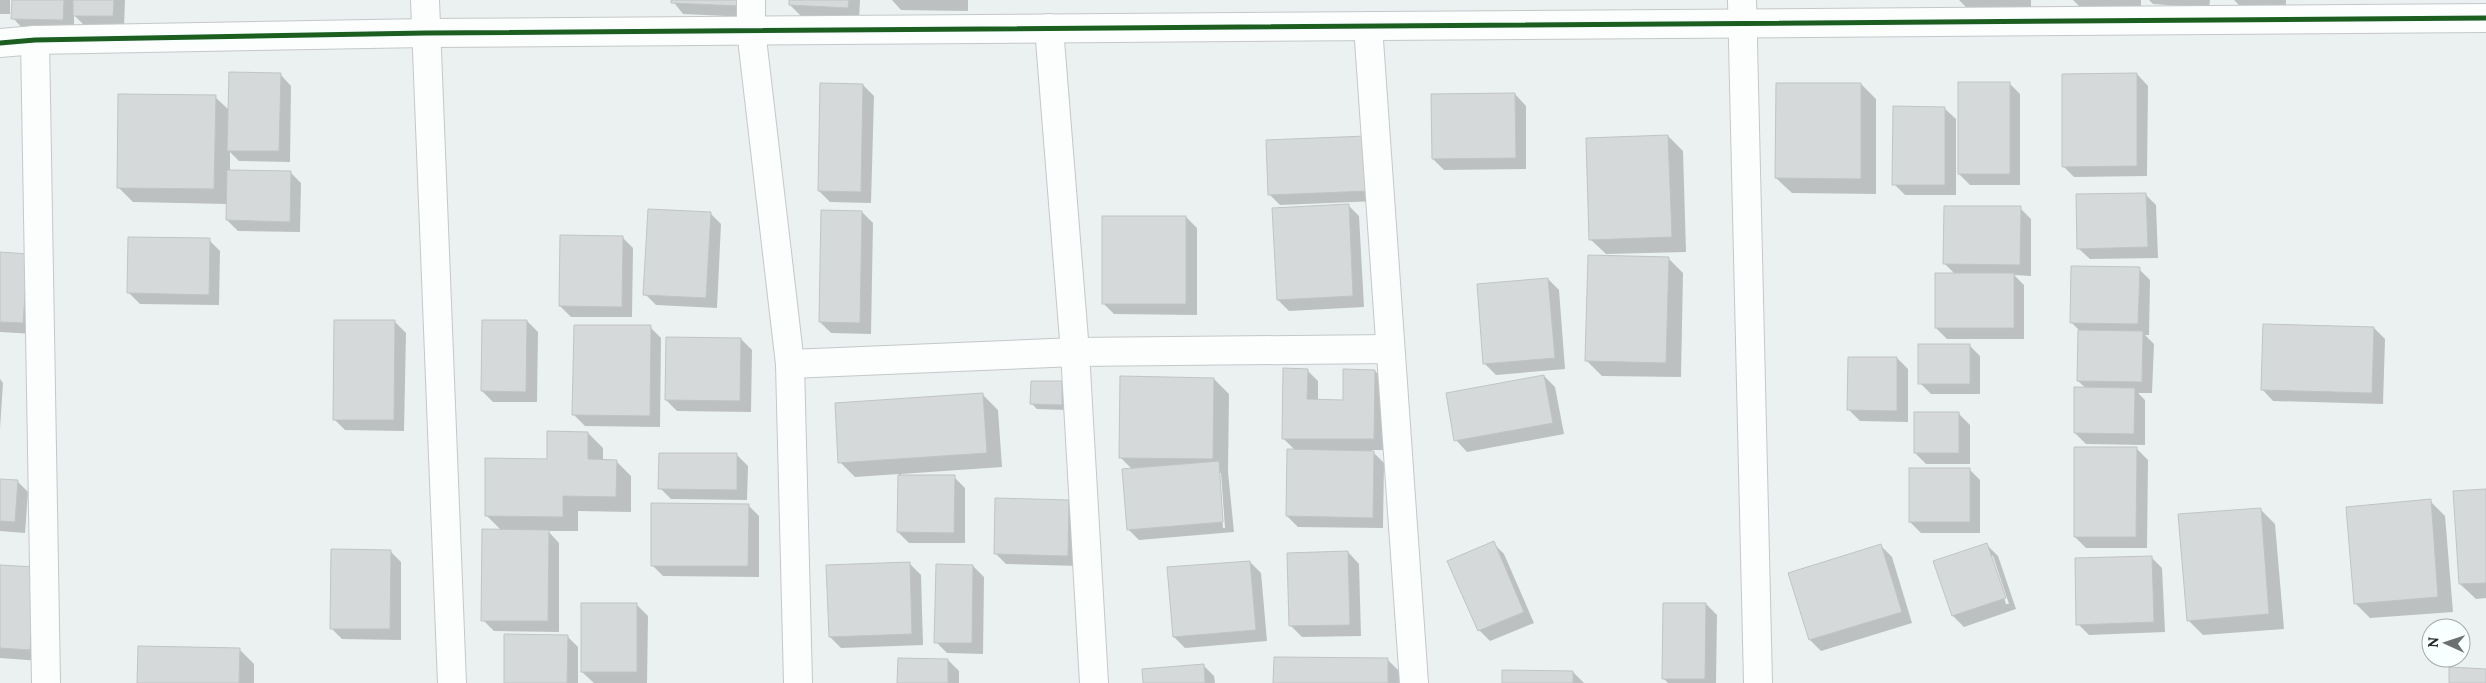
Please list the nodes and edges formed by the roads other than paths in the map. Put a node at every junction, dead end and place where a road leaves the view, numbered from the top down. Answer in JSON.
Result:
{"nodes":[{"id":1,"x":425,"y":0,"type":"edge"},
{"id":2,"x":751,"y":0,"type":"edge"},
{"id":3,"x":1742,"y":11,"type":"edge"},
{"id":4,"x":2486,"y":18,"type":"edge"},
{"id":5,"x":1368,"y":26,"type":"junction"},
{"id":6,"x":1049,"y":28,"type":"junction"},
{"id":7,"x":751,"y":30,"type":"junction"},
{"id":8,"x":426,"y":33,"type":"junction"},
{"id":9,"x":35,"y":40,"type":"junction"},
{"id":10,"x":0,"y":43,"type":"edge"},
{"id":11,"x":1390,"y":349,"type":"junction"},
{"id":12,"x":1075,"y":352,"type":"junction"},
{"id":13,"x":790,"y":364,"type":"junction"},
{"id":14,"x":46,"y":683,"type":"edge"},
{"id":15,"x":452,"y":683,"type":"edge"},
{"id":16,"x":798,"y":683,"type":"edge"},
{"id":17,"x":1094,"y":683,"type":"edge"},
{"id":18,"x":1414,"y":683,"type":"edge"},
{"id":19,"x":1758,"y":683,"type":"edge"}],
"edges":[{"from":1,"to":8,"type":"street"},
{"from":2,"to":7,"type":"street"},
{"from":3,"to":4,"type":"street"},
{"from":3,"to":5,"type":"street"},
{"from":3,"to":19,"type":"street"},
{"from":5,"to":6,"type":"street"},
{"from":5,"to":11,"type":"street"},
{"from":6,"to":7,"type":"street"},
{"from":6,"to":12,"type":"street"},
{"from":7,"to":8,"type":"street"},
{"from":7,"to":13,"type":"street"},
{"from":8,"to":9,"type":"street"},
{"from":8,"to":15,"type":"street"},
{"from":9,"to":10,"type":"street"},
{"from":9,"to":14,"type":"street"},
{"from":11,"to":12,"type":"street"},
{"from":11,"to":18,"type":"street"},
{"from":12,"to":13,"type":"street"},
{"from":12,"to":17,"type":"street"},
{"from":13,"to":16,"type":"street"}]}
